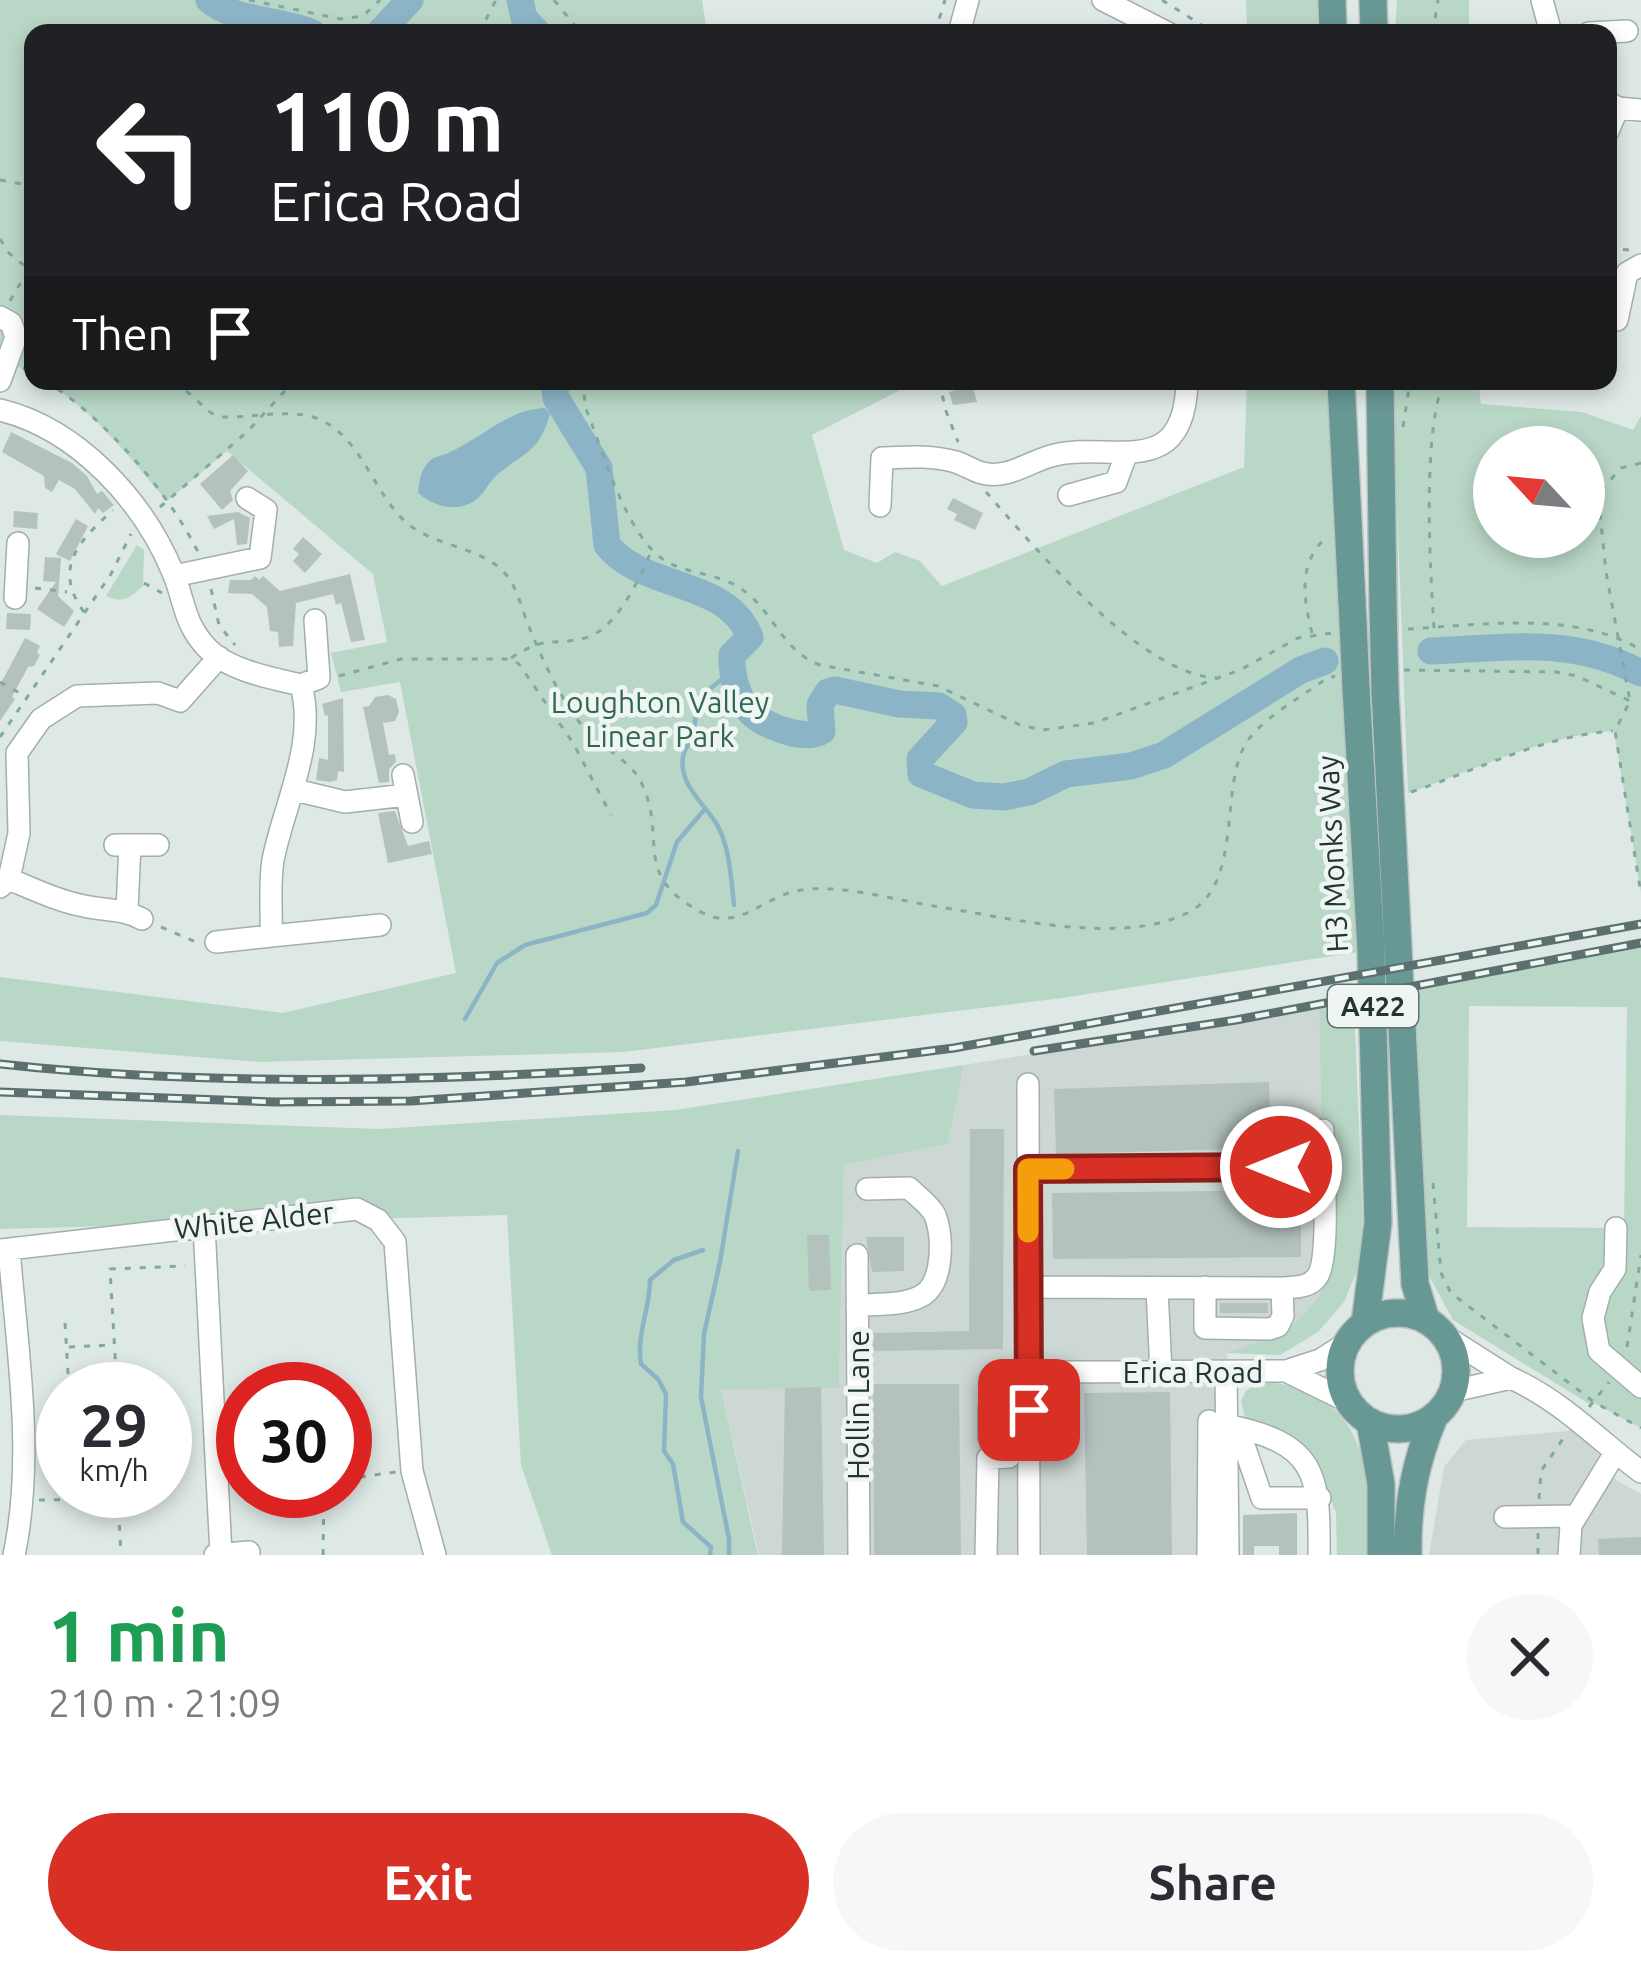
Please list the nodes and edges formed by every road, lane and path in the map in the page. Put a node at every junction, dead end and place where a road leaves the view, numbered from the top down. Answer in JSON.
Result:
{"nodes":[{"id":1,"x":249,"y":0,"type":"edge"},
{"id":2,"x":380,"y":0,"type":"edge"},
{"id":3,"x":554,"y":0,"type":"edge"},
{"id":4,"x":1103,"y":0,"type":"edge"},
{"id":5,"x":1162,"y":0,"type":"edge"},
{"id":6,"x":574,"y":24,"type":"edge"},
{"id":7,"x":1150,"y":24,"type":"edge"},
{"id":8,"x":1200,"y":24,"type":"edge"},
{"id":9,"x":1627,"y":31,"type":"dead end"},
{"id":10,"x":1617,"y":32,"type":"edge"},
{"id":11,"x":0,"y":239,"type":"edge"},
{"id":12,"x":24,"y":265,"type":"edge"},
{"id":13,"x":1641,"y":265,"type":"edge"},
{"id":14,"x":24,"y":280,"type":"edge"},
{"id":15,"x":2,"y":313,"type":"edge"},
{"id":16,"x":1617,"y":320,"type":"dead end"},
{"id":17,"x":0,"y":381,"type":"edge"},
{"id":18,"x":60,"y":390,"type":"edge"},
{"id":19,"x":185,"y":390,"type":"edge"},
{"id":20,"x":287,"y":390,"type":"edge"},
{"id":21,"x":586,"y":390,"type":"edge"},
{"id":22,"x":941,"y":390,"type":"edge"},
{"id":23,"x":1186,"y":390,"type":"edge"},
{"id":24,"x":1340,"y":390,"type":"edge"},
{"id":25,"x":1380,"y":390,"type":"edge"},
{"id":26,"x":1440,"y":390,"type":"edge"},
{"id":27,"x":0,"y":410,"type":"edge"},
{"id":28,"x":265,"y":416,"type":"junction"},
{"id":29,"x":1126,"y":455,"type":"junction"},
{"id":30,"x":1641,"y":463,"type":"edge"},
{"id":31,"x":968,"y":467,"type":"junction"},
{"id":32,"x":1069,"y":495,"type":"dead end"},
{"id":33,"x":125,"y":498,"type":"junction"},
{"id":34,"x":247,"y":498,"type":"dead end"},
{"id":35,"x":166,"y":501,"type":"junction"},
{"id":36,"x":880,"y":506,"type":"dead end"},
{"id":37,"x":143,"y":522,"type":"junction"},
{"id":38,"x":1350,"y":530,"type":"junction"},
{"id":39,"x":18,"y":543,"type":"dead end"},
{"id":40,"x":651,"y":551,"type":"junction"},
{"id":41,"x":206,"y":569,"type":"junction"},
{"id":42,"x":174,"y":576,"type":"junction"},
{"id":43,"x":10,"y":586,"type":"edge"},
{"id":44,"x":69,"y":592,"type":"junction"},
{"id":45,"x":85,"y":613,"type":"junction"},
{"id":46,"x":315,"y":620,"type":"dead end"},
{"id":47,"x":1434,"y":628,"type":"junction"},
{"id":48,"x":1399,"y":630,"type":"dead end"},
{"id":49,"x":1343,"y":632,"type":"dead end"},
{"id":50,"x":1312,"y":634,"type":"junction"},
{"id":51,"x":1618,"y":636,"type":"junction"},
{"id":52,"x":536,"y":642,"type":"junction"},
{"id":53,"x":1641,"y":650,"type":"edge"},
{"id":54,"x":243,"y":655,"type":"dead end"},
{"id":55,"x":218,"y":657,"type":"junction"},
{"id":56,"x":509,"y":659,"type":"junction"},
{"id":57,"x":1220,"y":678,"type":"junction"},
{"id":58,"x":1368,"y":680,"type":"junction"},
{"id":59,"x":0,"y":682,"type":"edge"},
{"id":60,"x":316,"y":683,"type":"junction"},
{"id":61,"x":27,"y":697,"type":"junction"},
{"id":62,"x":1630,"y":700,"type":"junction"},
{"id":63,"x":1615,"y":731,"type":"junction"},
{"id":64,"x":0,"y":737,"type":"edge"},
{"id":65,"x":295,"y":790,"type":"junction"},
{"id":66,"x":1408,"y":793,"type":"dead end"},
{"id":67,"x":611,"y":815,"type":"dead end"},
{"id":68,"x":412,"y":822,"type":"dead end"},
{"id":69,"x":158,"y":844,"type":"dead end"},
{"id":70,"x":4,"y":883,"type":"edge"},
{"id":71,"x":1641,"y":894,"type":"edge"},
{"id":72,"x":134,"y":915,"type":"junction"},
{"id":73,"x":380,"y":925,"type":"dead end"},
{"id":74,"x":271,"y":936,"type":"junction"},
{"id":75,"x":216,"y":942,"type":"joint"},
{"id":76,"x":1028,"y":1084,"type":"dead end"},
{"id":77,"x":1323,"y":1130,"type":"dead end"},
{"id":78,"x":1323,"y":1167,"type":"junction"},
{"id":79,"x":1028,"y":1169,"type":"junction"},
{"id":80,"x":1433,"y":1184,"type":"dead end"},
{"id":81,"x":867,"y":1189,"type":"dead end"},
{"id":82,"x":204,"y":1226,"type":"junction"},
{"id":83,"x":1616,"y":1228,"type":"dead end"},
{"id":84,"x":5,"y":1249,"type":"edge"},
{"id":85,"x":857,"y":1255,"type":"dead end"},
{"id":86,"x":1641,"y":1255,"type":"edge"},
{"id":87,"x":205,"y":1265,"type":"junction"},
{"id":88,"x":1028,"y":1287,"type":"junction"},
{"id":89,"x":1205,"y":1288,"type":"junction"},
{"id":90,"x":1291,"y":1288,"type":"junction"},
{"id":91,"x":1157,"y":1289,"type":"junction"},
{"id":92,"x":857,"y":1305,"type":"junction"},
{"id":93,"x":65,"y":1323,"type":"dead end"},
{"id":94,"x":1436,"y":1328,"type":"junction"},
{"id":95,"x":1356,"y":1333,"type":"junction"},
{"id":96,"x":114,"y":1345,"type":"junction"},
{"id":97,"x":67,"y":1348,"type":"junction"},
{"id":98,"x":68,"y":1362,"type":"edge"},
{"id":99,"x":115,"y":1362,"type":"edge"},
{"id":100,"x":1619,"y":1368,"type":"junction"},
{"id":101,"x":1286,"y":1371,"type":"junction"},
{"id":102,"x":1029,"y":1372,"type":"junction"},
{"id":103,"x":1161,"y":1372,"type":"junction"},
{"id":104,"x":1226,"y":1372,"type":"junction"},
{"id":105,"x":1511,"y":1378,"type":"junction"},
{"id":106,"x":1641,"y":1387,"type":"edge"},
{"id":107,"x":1453,"y":1391,"type":"junction"},
{"id":108,"x":1349,"y":1402,"type":"junction"},
{"id":109,"x":989,"y":1408,"type":"dead end"},
{"id":110,"x":1586,"y":1410,"type":"junction"},
{"id":111,"x":1434,"y":1417,"type":"junction"},
{"id":112,"x":1370,"y":1422,"type":"junction"},
{"id":113,"x":1225,"y":1424,"type":"junction"},
{"id":114,"x":1641,"y":1428,"type":"edge"},
{"id":115,"x":1019,"y":1448,"type":"junction"},
{"id":116,"x":1615,"y":1453,"type":"junction"},
{"id":117,"x":412,"y":1471,"type":"junction"},
{"id":118,"x":1641,"y":1472,"type":"edge"},
{"id":119,"x":372,"y":1476,"type":"edge"},
{"id":120,"x":1320,"y":1498,"type":"junction"},
{"id":121,"x":14,"y":1504,"type":"edge"},
{"id":122,"x":1537,"y":1515,"type":"junction"},
{"id":123,"x":1575,"y":1516,"type":"junction"},
{"id":124,"x":1505,"y":1517,"type":"dead end"},
{"id":125,"x":119,"y":1518,"type":"edge"},
{"id":126,"x":324,"y":1518,"type":"edge"},
{"id":127,"x":249,"y":1552,"type":"dead end"},
{"id":128,"x":14,"y":1555,"type":"edge"},
{"id":129,"x":121,"y":1555,"type":"edge"},
{"id":130,"x":218,"y":1555,"type":"edge"},
{"id":131,"x":323,"y":1555,"type":"edge"},
{"id":132,"x":435,"y":1555,"type":"edge"},
{"id":133,"x":859,"y":1555,"type":"edge"},
{"id":134,"x":986,"y":1555,"type":"edge"},
{"id":135,"x":1029,"y":1555,"type":"edge"},
{"id":136,"x":1208,"y":1555,"type":"edge"},
{"id":137,"x":1228,"y":1555,"type":"edge"},
{"id":138,"x":1319,"y":1555,"type":"edge"},
{"id":139,"x":1381,"y":1555,"type":"edge"},
{"id":140,"x":1408,"y":1555,"type":"edge"},
{"id":141,"x":1538,"y":1555,"type":"edge"},
{"id":142,"x":1569,"y":1555,"type":"edge"}],
"edges":[{"from":1,"to":2,"type":"path"},
{"from":3,"to":6,"type":"path"},
{"from":4,"to":7,"type":"street"},
{"from":5,"to":8,"type":"path"},
{"from":9,"to":10,"type":"street"},
{"from":11,"to":12,"type":"path"},
{"from":13,"to":16,"type":"street"},
{"from":14,"to":15,"type":"path"},
{"from":15,"to":17,"type":"street"},
{"from":18,"to":35,"type":"path"},
{"from":19,"to":28,"type":"path"},
{"from":20,"to":28,"type":"path"},
{"from":21,"to":40,"type":"path"},
{"from":22,"to":31,"type":"path"},
{"from":23,"to":29,"type":"street"},
{"from":24,"to":38,"type":"main road","name":"H3 Monks Way","number":"A422"},
{"from":25,"to":58,"type":"main road","name":"H3 Monks Way","number":"A422","bridge":true},
{"from":26,"to":47,"type":"path"},
{"from":27,"to":33,"type":"street"},
{"from":28,"to":35,"type":"path"},
{"from":28,"to":52,"type":"path"},
{"from":29,"to":31,"type":"street"},
{"from":29,"to":32,"type":"street"},
{"from":30,"to":51,"type":"path"},
{"from":31,"to":36,"type":"street"},
{"from":31,"to":57,"type":"path"},
{"from":33,"to":37,"type":"street"},
{"from":33,"to":44,"type":"path"},
{"from":34,"to":41,"type":"street"},
{"from":35,"to":37,"type":"path"},
{"from":35,"to":41,"type":"path"},
{"from":37,"to":42,"type":"street"},
{"from":37,"to":45,"type":"path"},
{"from":38,"to":50,"type":"path"},
{"from":38,"to":58,"type":"main road","name":"H3 Monks Way","number":"A422","bridge":true},
{"from":39,"to":43,"type":"street"},
{"from":40,"to":52,"type":"path"},
{"from":40,"to":57,"type":"path"},
{"from":41,"to":42,"type":"street"},
{"from":41,"to":54,"type":"path"},
{"from":42,"to":55,"type":"street"},
{"from":43,"to":44,"type":"path"},
{"from":44,"to":45,"type":"path"},
{"from":45,"to":61,"type":"path"},
{"from":46,"to":60,"type":"street"},
{"from":47,"to":48,"type":"path"},
{"from":47,"to":51,"type":"path"},
{"from":49,"to":50,"type":"path"},
{"from":50,"to":57,"type":"path"},
{"from":51,"to":53,"type":"path"},
{"from":51,"to":62,"type":"path"},
{"from":52,"to":56,"type":"path"},
{"from":52,"to":58,"type":"path"},
{"from":55,"to":60,"type":"street"},
{"from":55,"to":70,"type":"street"},
{"from":56,"to":60,"type":"path"},
{"from":56,"to":67,"type":"path"},
{"from":58,"to":62,"type":"path"},
{"from":58,"to":94,"type":"main road","name":"H3 Monks Way","number":"A422"},
{"from":58,"to":95,"type":"main road","name":"H3 Monks Way","number":"A422"},
{"from":59,"to":61,"type":"path"},
{"from":60,"to":65,"type":"street"},
{"from":61,"to":64,"type":"path"},
{"from":62,"to":63,"type":"path"},
{"from":63,"to":66,"type":"path"},
{"from":63,"to":71,"type":"path"},
{"from":65,"to":68,"type":"street"},
{"from":65,"to":74,"type":"street"},
{"from":69,"to":72,"type":"street"},
{"from":70,"to":72,"type":"street"},
{"from":72,"to":75,"type":"path"},
{"from":73,"to":74,"type":"street"},
{"from":74,"to":75,"type":"street"},
{"from":76,"to":79,"type":"street"},
{"from":77,"to":78,"type":"street"},
{"from":78,"to":79,"type":"street"},
{"from":78,"to":90,"type":"street"},
{"from":79,"to":88,"type":"street"},
{"from":80,"to":110,"type":"path"},
{"from":81,"to":92,"type":"street"},
{"from":82,"to":84,"type":"street","name":"White Alder"},
{"from":82,"to":87,"type":"street"},
{"from":82,"to":117,"type":"street","name":"White Alder"},
{"from":83,"to":100,"type":"street"},
{"from":84,"to":121,"type":"street"},
{"from":85,"to":92,"type":"street","name":"Hollin Lane"},
{"from":86,"to":100,"type":"path"},
{"from":87,"to":96,"type":"path"},
{"from":87,"to":130,"type":"street"},
{"from":88,"to":91,"type":"street"},
{"from":88,"to":102,"type":"street"},
{"from":89,"to":90,"type":"street"},
{"from":89,"to":90,"type":"street"},
{"from":89,"to":91,"type":"street"},
{"from":91,"to":103,"type":"street"},
{"from":92,"to":133,"type":"street","name":"Hollin Lane"},
{"from":93,"to":97,"type":"path"},
{"from":94,"to":95,"type":"main road"},
{"from":94,"to":105,"type":"street"},
{"from":94,"to":107,"type":"main road"},
{"from":95,"to":101,"type":"street","name":"Erica Road"},
{"from":95,"to":108,"type":"main road"},
{"from":96,"to":97,"type":"path"},
{"from":96,"to":99,"type":"path"},
{"from":97,"to":98,"type":"path"},
{"from":100,"to":106,"type":"street"},
{"from":100,"to":110,"type":"path"},
{"from":101,"to":104,"type":"street","name":"Erica Road"},
{"from":101,"to":108,"type":"street","name":"Erica Road"},
{"from":102,"to":103,"type":"street","name":"Erica Road"},
{"from":102,"to":115,"type":"street"},
{"from":103,"to":104,"type":"street","name":"Erica Road"},
{"from":104,"to":113,"type":"street"},
{"from":105,"to":107,"type":"street"},
{"from":105,"to":110,"type":"street"},
{"from":107,"to":111,"type":"main road"},
{"from":108,"to":112,"type":"main road"},
{"from":109,"to":115,"type":"street"},
{"from":110,"to":114,"type":"path"},
{"from":110,"to":116,"type":"street"},
{"from":110,"to":122,"type":"path"},
{"from":111,"to":112,"type":"main road"},
{"from":111,"to":140,"type":"main road"},
{"from":112,"to":139,"type":"main road"},
{"from":113,"to":120,"type":"street"},
{"from":113,"to":120,"type":"street"},
{"from":113,"to":136,"type":"street"},
{"from":113,"to":137,"type":"street"},
{"from":115,"to":134,"type":"street"},
{"from":115,"to":135,"type":"street"},
{"from":116,"to":118,"type":"street"},
{"from":116,"to":123,"type":"street"},
{"from":117,"to":119,"type":"path"},
{"from":117,"to":132,"type":"street","name":"White Alder"},
{"from":120,"to":138,"type":"street"},
{"from":121,"to":128,"type":"street"},
{"from":122,"to":123,"type":"street"},
{"from":122,"to":124,"type":"street"},
{"from":122,"to":141,"type":"path"},
{"from":123,"to":142,"type":"street"},
{"from":125,"to":129,"type":"path"},
{"from":126,"to":131,"type":"path"},
{"from":127,"to":130,"type":"street"}]}
